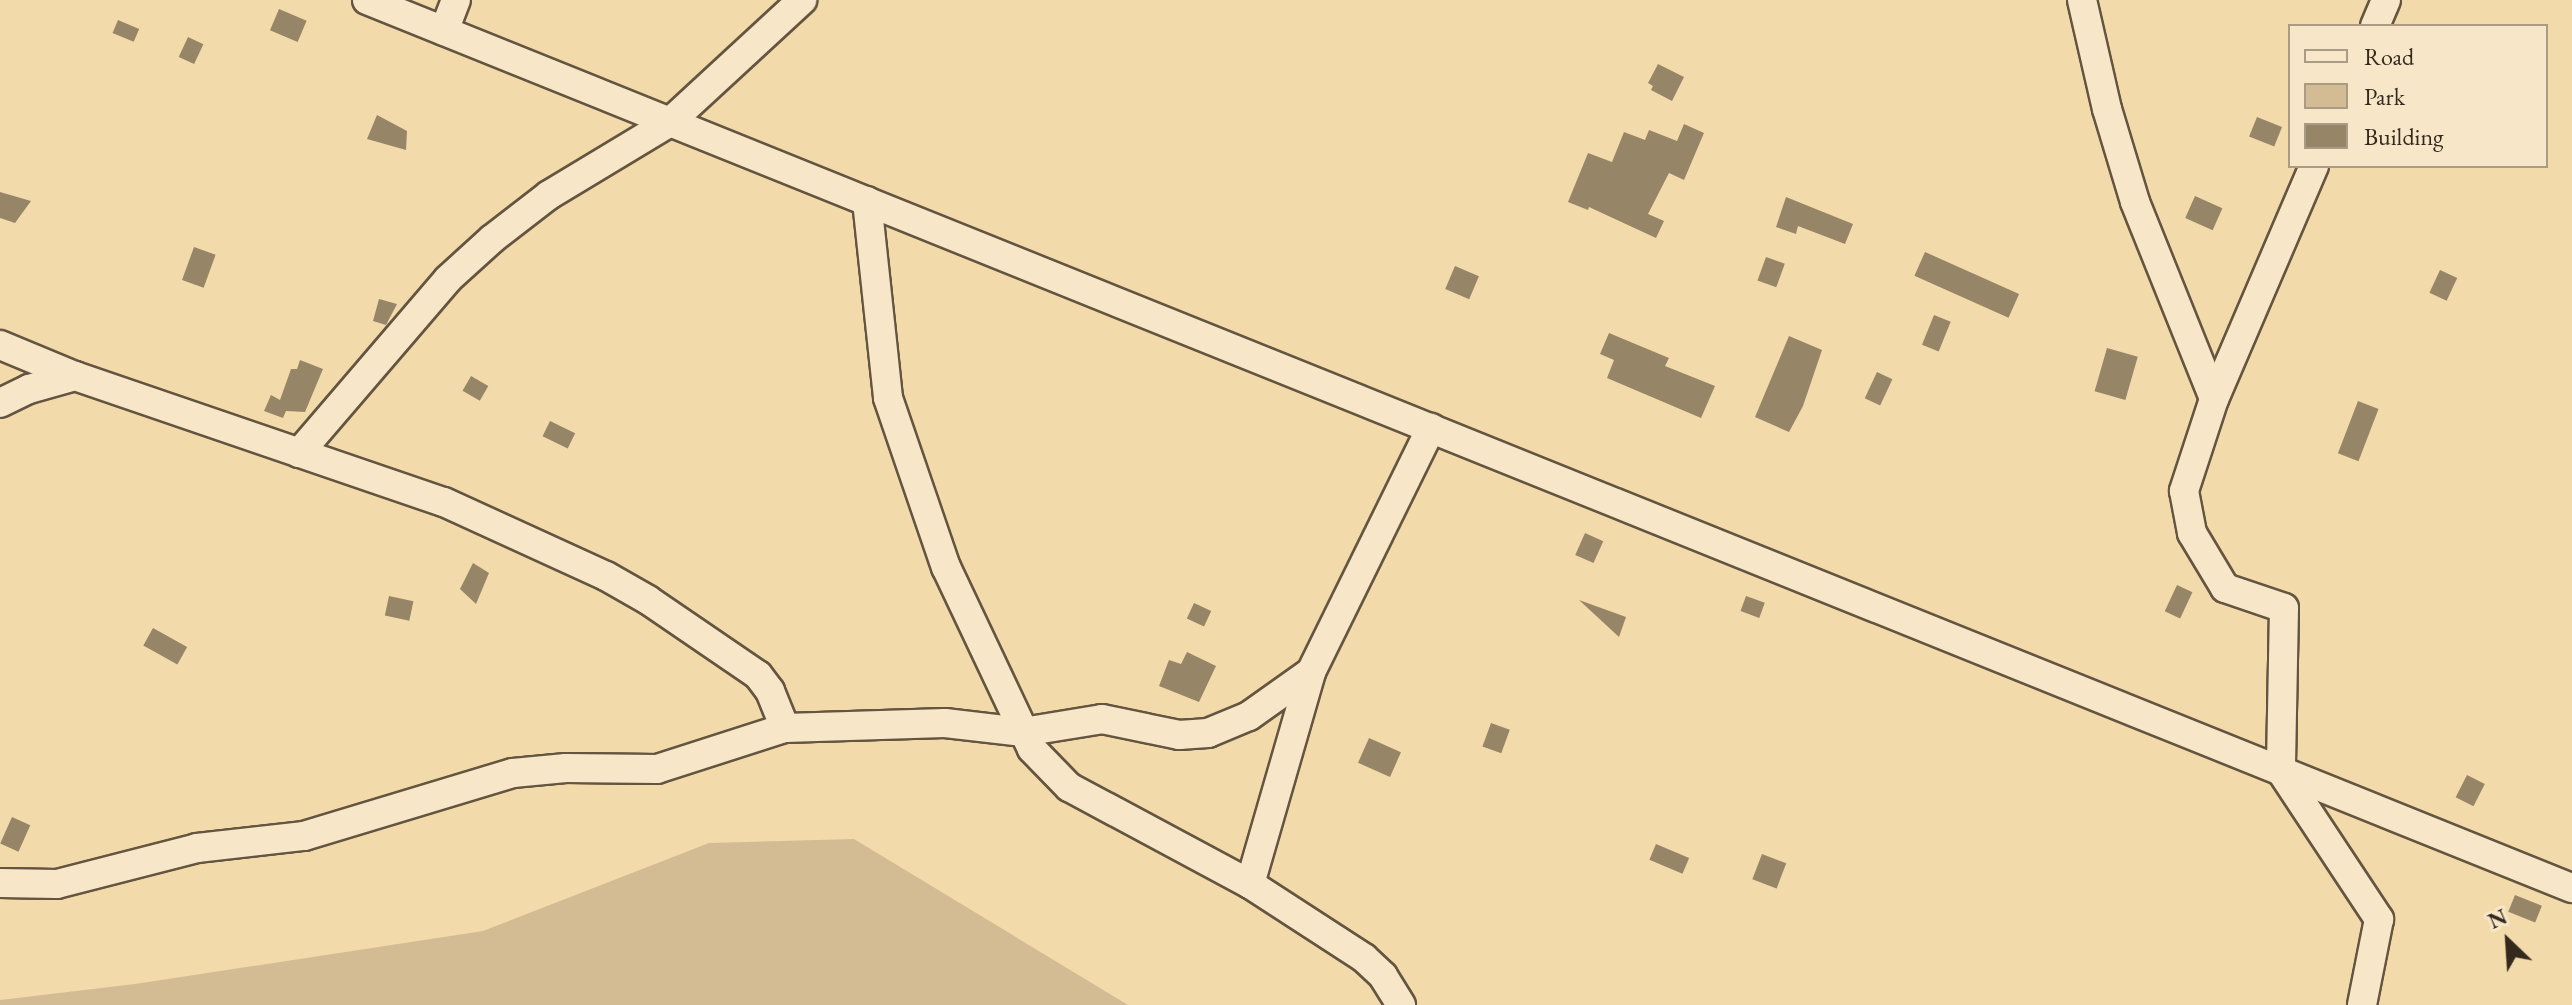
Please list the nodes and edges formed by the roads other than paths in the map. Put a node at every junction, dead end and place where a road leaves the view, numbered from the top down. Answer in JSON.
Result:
{"nodes":[{"id":1,"x":367,"y":0,"type":"edge"},
{"id":2,"x":456,"y":0,"type":"edge"},
{"id":3,"x":802,"y":0,"type":"edge"},
{"id":4,"x":2082,"y":0,"type":"edge"},
{"id":5,"x":2386,"y":0,"type":"edge"},
{"id":6,"x":2376,"y":24,"type":"edge"},
{"id":7,"x":444,"y":31,"type":"junction"},
{"id":8,"x":670,"y":122,"type":"junction"},
{"id":9,"x":2313,"y":168,"type":"edge"},
{"id":10,"x":867,"y":201,"type":"junction"},
{"id":11,"x":0,"y":345,"type":"edge"},
{"id":12,"x":75,"y":376,"type":"junction"},
{"id":13,"x":2214,"y":399,"type":"junction"},
{"id":14,"x":0,"y":403,"type":"edge"},
{"id":15,"x":1431,"y":428,"type":"junction"},
{"id":16,"x":299,"y":453,"type":"junction"},
{"id":17,"x":1311,"y":672,"type":"junction"},
{"id":18,"x":785,"y":728,"type":"junction"},
{"id":19,"x":1023,"y":732,"type":"junction"},
{"id":20,"x":2281,"y":771,"type":"junction"},
{"id":21,"x":0,"y":883,"type":"edge"},
{"id":22,"x":1250,"y":884,"type":"junction"},
{"id":23,"x":2572,"y":888,"type":"edge"},
{"id":24,"x":1401,"y":1005,"type":"edge"},
{"id":25,"x":2362,"y":1005,"type":"edge"}],
"edges":[{"from":1,"to":7,"type":"street"},
{"from":2,"to":7,"type":"street"},
{"from":3,"to":8,"type":"street"},
{"from":4,"to":13,"type":"street"},
{"from":5,"to":6,"type":"street"},
{"from":7,"to":8,"type":"street"},
{"from":8,"to":10,"type":"street"},
{"from":8,"to":16,"type":"street"},
{"from":9,"to":13,"type":"street"},
{"from":10,"to":15,"type":"street"},
{"from":10,"to":19,"type":"street"},
{"from":11,"to":12,"type":"street"},
{"from":12,"to":14,"type":"street"},
{"from":12,"to":16,"type":"street"},
{"from":13,"to":20,"type":"street"},
{"from":15,"to":17,"type":"street"},
{"from":15,"to":20,"type":"street"},
{"from":16,"to":18,"type":"street"},
{"from":17,"to":19,"type":"street"},
{"from":17,"to":22,"type":"street"},
{"from":18,"to":19,"type":"street"},
{"from":18,"to":21,"type":"street"},
{"from":19,"to":22,"type":"street"},
{"from":20,"to":23,"type":"street"},
{"from":20,"to":25,"type":"street"},
{"from":22,"to":24,"type":"street"}]}
